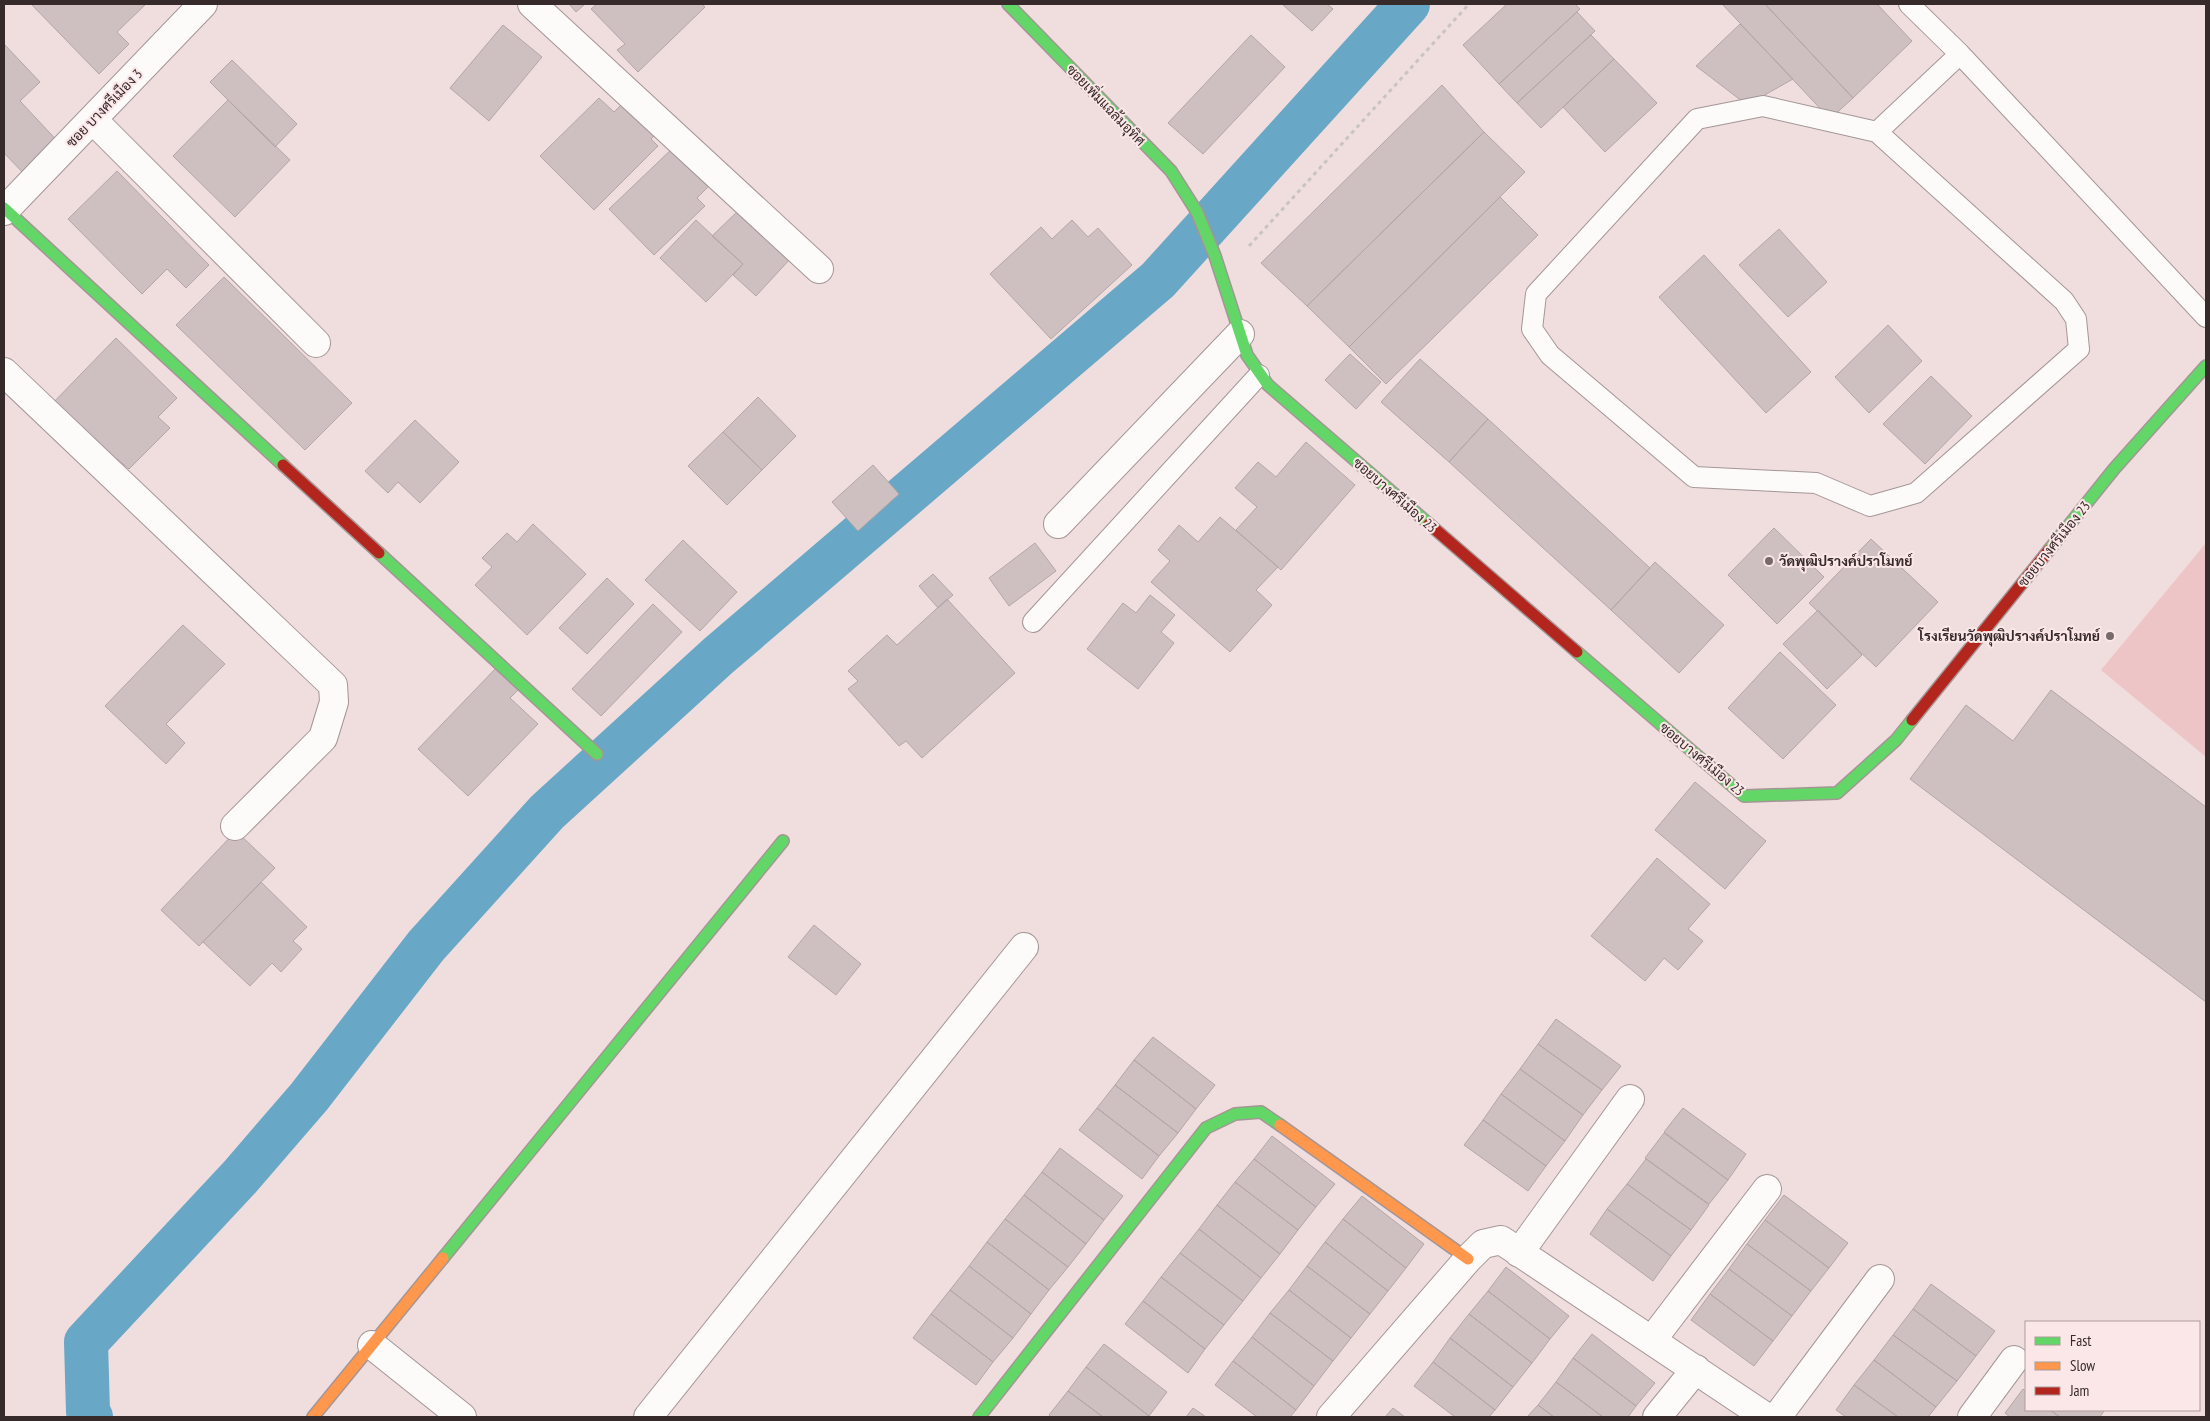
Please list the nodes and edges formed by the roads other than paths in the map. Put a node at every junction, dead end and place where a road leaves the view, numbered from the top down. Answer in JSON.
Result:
{"nodes":[{"id":1,"x":532,"y":4,"type":"edge"},
{"id":2,"x":1008,"y":4,"type":"edge"},
{"id":3,"x":1909,"y":4,"type":"edge"},
{"id":4,"x":192,"y":8,"type":"edge"},
{"id":5,"x":1960,"y":54,"type":"junction"},
{"id":6,"x":93,"y":120,"type":"junction"},
{"id":7,"x":1877,"y":132,"type":"junction"},
{"id":8,"x":4,"y":210,"type":"edge"},
{"id":9,"x":1215,"y":256,"type":"joint"},
{"id":10,"x":819,"y":269,"type":"dead end"},
{"id":11,"x":2206,"y":317,"type":"edge"},
{"id":12,"x":1240,"y":334,"type":"junction"},
{"id":13,"x":316,"y":343,"type":"dead end"},
{"id":14,"x":2206,"y":366,"type":"edge"},
{"id":15,"x":4,"y":372,"type":"edge"},
{"id":16,"x":1259,"y":375,"type":"junction"},
{"id":17,"x":1058,"y":524,"type":"dead end"},
{"id":18,"x":1033,"y":622,"type":"dead end"},
{"id":19,"x":597,"y":754,"type":"dead end"},
{"id":20,"x":235,"y":826,"type":"dead end"},
{"id":21,"x":783,"y":841,"type":"dead end"},
{"id":22,"x":1024,"y":947,"type":"dead end"},
{"id":23,"x":1630,"y":1100,"type":"dead end"},
{"id":24,"x":1767,"y":1189,"type":"dead end"},
{"id":25,"x":1519,"y":1253,"type":"junction"},
{"id":26,"x":1468,"y":1259,"type":"junction"},
{"id":27,"x":1880,"y":1279,"type":"dead end"},
{"id":28,"x":1652,"y":1340,"type":"junction"},
{"id":29,"x":372,"y":1345,"type":"junction"},
{"id":30,"x":2014,"y":1360,"type":"dead end"},
{"id":31,"x":1696,"y":1369,"type":"junction"},
{"id":32,"x":314,"y":1417,"type":"edge"},
{"id":33,"x":462,"y":1417,"type":"edge"},
{"id":34,"x":648,"y":1417,"type":"edge"},
{"id":35,"x":979,"y":1417,"type":"edge"},
{"id":36,"x":1331,"y":1417,"type":"edge"},
{"id":37,"x":1657,"y":1417,"type":"edge"},
{"id":38,"x":1766,"y":1417,"type":"edge"},
{"id":39,"x":1777,"y":1417,"type":"edge"},
{"id":40,"x":1972,"y":1417,"type":"edge"}],
"edges":[{"from":1,"to":10,"type":"street"},
{"from":2,"to":9,"type":"street","name":"ซอยเพิ่มแฉล้มอุทิศ"},
{"from":3,"to":5,"type":"lane"},
{"from":4,"to":6,"type":"street","name":"ซอย บางศรีเมือง 3"},
{"from":5,"to":7,"type":"lane"},
{"from":5,"to":11,"type":"lane"},
{"from":6,"to":8,"type":"street","name":"ซอย บางศรีเมือง 3"},
{"from":6,"to":13,"type":"street"},
{"from":7,"to":7,"type":"lane"},
{"from":8,"to":19,"type":"street"},
{"from":9,"to":12,"type":"street","name":"ซอยบางศรีเมือง 23"},
{"from":12,"to":16,"type":"street","name":"ซอยบางศรีเมือง 23"},
{"from":12,"to":17,"type":"street"},
{"from":14,"to":16,"type":"street","name":"ซอยบางศรีเมือง 23"},
{"from":15,"to":20,"type":"street"},
{"from":16,"to":18,"type":"lane"},
{"from":21,"to":29,"type":"street"},
{"from":22,"to":34,"type":"street"},
{"from":23,"to":25,"type":"street"},
{"from":24,"to":28,"type":"street"},
{"from":25,"to":26,"type":"street"},
{"from":25,"to":28,"type":"street"},
{"from":26,"to":35,"type":"street"},
{"from":26,"to":36,"type":"street"},
{"from":27,"to":39,"type":"street"},
{"from":28,"to":31,"type":"street"},
{"from":29,"to":32,"type":"street"},
{"from":29,"to":33,"type":"street"},
{"from":30,"to":40,"type":"street"},
{"from":31,"to":37,"type":"street"},
{"from":31,"to":38,"type":"street"}]}
